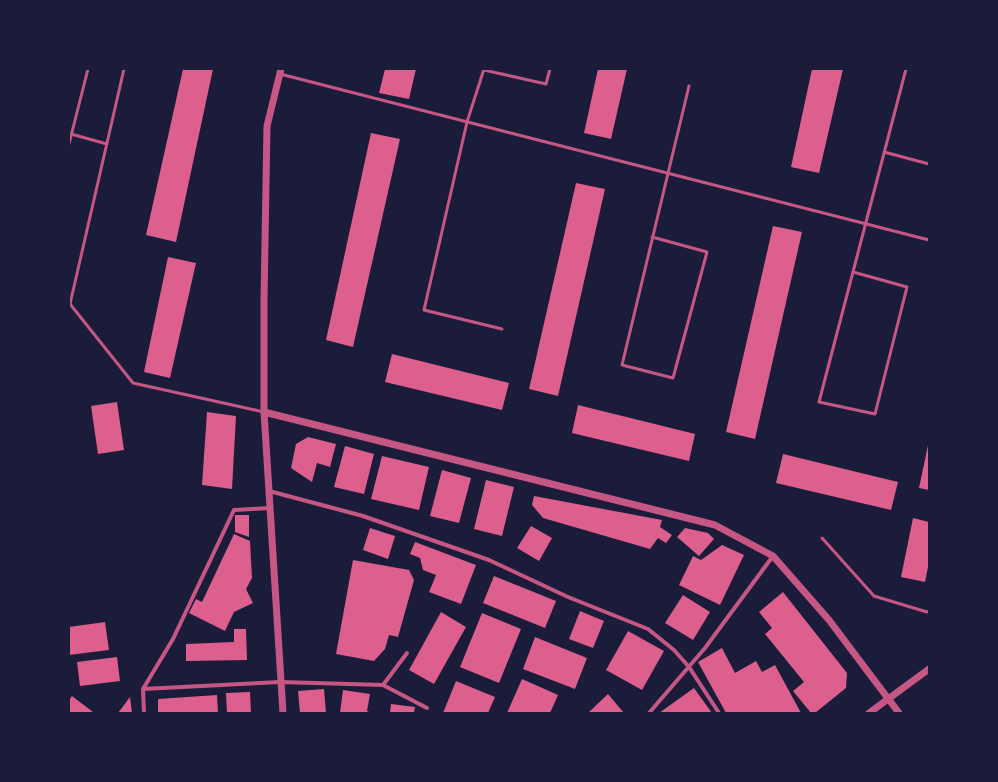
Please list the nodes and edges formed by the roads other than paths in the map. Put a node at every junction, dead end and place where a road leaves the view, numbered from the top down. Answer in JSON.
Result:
{"nodes":[{"id":1,"x":88,"y":69,"type":"edge"},
{"id":2,"x":124,"y":69,"type":"edge"},
{"id":3,"x":550,"y":69,"type":"edge"},
{"id":4,"x":906,"y":69,"type":"edge"},
{"id":5,"x":484,"y":70,"type":"edge"},
{"id":6,"x":281,"y":72,"type":"edge"},
{"id":7,"x":688,"y":86,"type":"dead end"},
{"id":8,"x":468,"y":122,"type":"junction"},
{"id":9,"x":71,"y":134,"type":"junction"},
{"id":10,"x":69,"y":144,"type":"edge"},
{"id":11,"x":107,"y":144,"type":"junction"},
{"id":12,"x":884,"y":152,"type":"junction"},
{"id":13,"x":929,"y":164,"type":"edge"},
{"id":14,"x":668,"y":173,"type":"junction"},
{"id":15,"x":865,"y":224,"type":"junction"},
{"id":16,"x":652,"y":238,"type":"junction"},
{"id":17,"x":929,"y":240,"type":"edge"},
{"id":18,"x":854,"y":272,"type":"junction"},
{"id":19,"x":502,"y":329,"type":"dead end"},
{"id":20,"x":264,"y":412,"type":"junction"},
{"id":21,"x":269,"y":491,"type":"junction"},
{"id":22,"x":270,"y":508,"type":"junction"},
{"id":23,"x":822,"y":538,"type":"dead end"},
{"id":24,"x":774,"y":556,"type":"junction"},
{"id":25,"x":929,"y":611,"type":"edge"},
{"id":26,"x":407,"y":653,"type":"dead end"},
{"id":27,"x":689,"y":667,"type":"junction"},
{"id":28,"x":929,"y":669,"type":"edge"},
{"id":29,"x":280,"y":682,"type":"junction"},
{"id":30,"x":383,"y":685,"type":"junction"},
{"id":31,"x":143,"y":689,"type":"junction"},
{"id":32,"x":888,"y":699,"type":"junction"},
{"id":33,"x":427,"y":708,"type":"dead end"},
{"id":34,"x":144,"y":713,"type":"edge"},
{"id":35,"x":283,"y":713,"type":"edge"},
{"id":36,"x":648,"y":713,"type":"edge"},
{"id":37,"x":719,"y":713,"type":"edge"},
{"id":38,"x":869,"y":713,"type":"edge"},
{"id":39,"x":898,"y":713,"type":"edge"}],
"edges":[{"from":1,"to":9,"type":"lane"},
{"from":2,"to":11,"type":"lane"},
{"from":3,"to":5,"type":"lane"},
{"from":4,"to":12,"type":"lane"},
{"from":5,"to":8,"type":"lane"},
{"from":6,"to":8,"type":"lane"},
{"from":6,"to":20,"type":"street"},
{"from":7,"to":14,"type":"lane"},
{"from":8,"to":14,"type":"lane"},
{"from":8,"to":19,"type":"lane"},
{"from":9,"to":10,"type":"lane"},
{"from":9,"to":11,"type":"lane"},
{"from":11,"to":20,"type":"lane"},
{"from":12,"to":13,"type":"lane"},
{"from":12,"to":15,"type":"lane"},
{"from":14,"to":15,"type":"lane"},
{"from":14,"to":16,"type":"lane"},
{"from":15,"to":17,"type":"lane"},
{"from":15,"to":18,"type":"lane"},
{"from":16,"to":16,"type":"lane"},
{"from":18,"to":18,"type":"lane"},
{"from":20,"to":21,"type":"street"},
{"from":20,"to":24,"type":"street"},
{"from":21,"to":22,"type":"street"},
{"from":21,"to":27,"type":"street"},
{"from":22,"to":29,"type":"street"},
{"from":22,"to":31,"type":"street"},
{"from":23,"to":25,"type":"lane"},
{"from":24,"to":27,"type":"street"},
{"from":24,"to":32,"type":"street"},
{"from":26,"to":30,"type":"street"},
{"from":27,"to":36,"type":"street"},
{"from":27,"to":37,"type":"street"},
{"from":28,"to":32,"type":"street"},
{"from":29,"to":30,"type":"street"},
{"from":29,"to":31,"type":"street"},
{"from":29,"to":35,"type":"street"},
{"from":30,"to":33,"type":"street"},
{"from":31,"to":34,"type":"street"},
{"from":32,"to":38,"type":"street"},
{"from":32,"to":39,"type":"street"}]}
